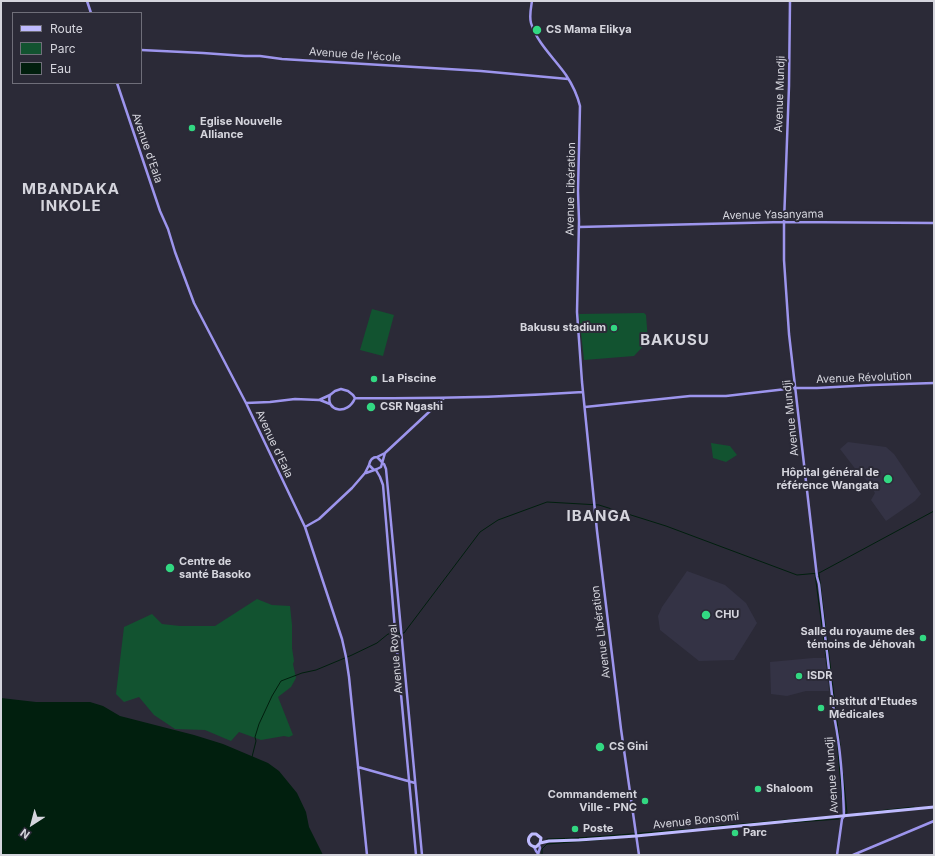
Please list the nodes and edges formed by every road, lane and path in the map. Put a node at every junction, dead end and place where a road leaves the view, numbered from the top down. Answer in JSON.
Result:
{"nodes":[{"id":1,"x":87,"y":1,"type":"edge"},
{"id":2,"x":532,"y":1,"type":"edge"},
{"id":3,"x":790,"y":1,"type":"edge"},
{"id":4,"x":91,"y":12,"type":"edge"},
{"id":5,"x":142,"y":50,"type":"edge"},
{"id":6,"x":568,"y":79,"type":"junction"},
{"id":7,"x":117,"y":84,"type":"edge"},
{"id":8,"x":784,"y":222,"type":"junction"},
{"id":9,"x":934,"y":223,"type":"edge"},
{"id":10,"x":579,"y":227,"type":"junction"},
{"id":11,"x":934,"y":383,"type":"edge"},
{"id":12,"x":795,"y":388,"type":"junction"},
{"id":13,"x":584,"y":392,"type":"junction"},
{"id":14,"x":330,"y":395,"type":"junction"},
{"id":15,"x":354,"y":398,"type":"junction"},
{"id":16,"x":444,"y":398,"type":"junction"},
{"id":17,"x":320,"y":400,"type":"junction"},
{"id":18,"x":246,"y":403,"type":"junction"},
{"id":19,"x":331,"y":405,"type":"junction"},
{"id":20,"x":585,"y":407,"type":"junction"},
{"id":21,"x":385,"y":453,"type":"junction"},
{"id":22,"x":377,"y":457,"type":"junction"},
{"id":23,"x":382,"y":463,"type":"junction"},
{"id":24,"x":369,"y":465,"type":"junction"},
{"id":25,"x":375,"y":470,"type":"junction"},
{"id":26,"x":365,"y":473,"type":"junction"},
{"id":27,"x":305,"y":527,"type":"junction"},
{"id":28,"x":358,"y":767,"type":"junction"},
{"id":29,"x":409,"y":781,"type":"junction"},
{"id":30,"x":415,"y":783,"type":"junction"},
{"id":31,"x":934,"y":808,"type":"edge"},
{"id":32,"x":844,"y":816,"type":"junction"},
{"id":33,"x":934,"y":821,"type":"edge"},
{"id":34,"x":636,"y":836,"type":"junction"},
{"id":35,"x":541,"y":839,"type":"junction"},
{"id":36,"x":549,"y":841,"type":"junction"},
{"id":37,"x":540,"y":844,"type":"junction"},
{"id":38,"x":534,"y":847,"type":"junction"},
{"id":39,"x":539,"y":854,"type":"edge"},
{"id":40,"x":367,"y":855,"type":"edge"},
{"id":41,"x":416,"y":855,"type":"edge"},
{"id":42,"x":422,"y":855,"type":"edge"},
{"id":43,"x":639,"y":855,"type":"edge"},
{"id":44,"x":837,"y":855,"type":"edge"},
{"id":45,"x":853,"y":855,"type":"edge"}],
"edges":[{"from":1,"to":4,"type":"street"},
{"from":2,"to":6,"type":"street","name":"Avenue Libération"},
{"from":3,"to":8,"type":"street","name":"Avenue Mundji"},
{"from":5,"to":6,"type":"street","name":"Avenue de l'école"},
{"from":6,"to":10,"type":"street","name":"Avenue Libération"},
{"from":7,"to":18,"type":"street","name":"Avenue d'Eala"},
{"from":8,"to":9,"type":"street","name":"Avenue Yasanyama"},
{"from":8,"to":10,"type":"street","name":"Avenue Yasanyama"},
{"from":8,"to":12,"type":"street","name":"Avenue Mundji"},
{"from":10,"to":13,"type":"street","name":"Avenue Libération"},
{"from":11,"to":12,"type":"street","name":"Avenue Révolution"},
{"from":12,"to":20,"type":"street","name":"Avenue Révolution"},
{"from":12,"to":32,"type":"street","name":"Avenue Mundji"},
{"from":13,"to":16,"type":"street"},
{"from":13,"to":20,"type":"street","name":"Avenue Libération"},
{"from":14,"to":15,"type":"street"},
{"from":14,"to":17,"type":"street"},
{"from":14,"to":19,"type":"street"},
{"from":15,"to":16,"type":"street"},
{"from":15,"to":19,"type":"street"},
{"from":16,"to":21,"type":"street"},
{"from":17,"to":18,"type":"street"},
{"from":17,"to":19,"type":"street"},
{"from":18,"to":27,"type":"street","name":"Avenue d'Eala"},
{"from":20,"to":34,"type":"street","name":"Avenue Libération"},
{"from":21,"to":22,"type":"street"},
{"from":21,"to":23,"type":"street"},
{"from":22,"to":23,"type":"street"},
{"from":22,"to":24,"type":"street"},
{"from":23,"to":25,"type":"street"},
{"from":23,"to":30,"type":"street","name":"Avenue Royal"},
{"from":24,"to":25,"type":"street"},
{"from":24,"to":26,"type":"street"},
{"from":25,"to":26,"type":"street"},
{"from":25,"to":29,"type":"street","name":"Avenue Royal"},
{"from":26,"to":27,"type":"street"},
{"from":27,"to":28,"type":"street","name":"Avenue d'Eala"},
{"from":28,"to":29,"type":"street"},
{"from":28,"to":40,"type":"street","name":"Avenue d'Eala"},
{"from":29,"to":30,"type":"street"},
{"from":29,"to":41,"type":"street","name":"Avenue Royal"},
{"from":30,"to":42,"type":"street","name":"Avenue Royal"},
{"from":31,"to":32,"type":"main road","name":"Avenue Bonsomi"},
{"from":32,"to":34,"type":"main road","name":"Avenue Bonsomi"},
{"from":32,"to":44,"type":"street","name":"Avenue Mundji"},
{"from":33,"to":45,"type":"street"},
{"from":34,"to":36,"type":"main road","name":"Avenue Bonsomi"},
{"from":34,"to":43,"type":"street","name":"Avenue Libération"},
{"from":35,"to":36,"type":"main road","name":"Avenue Bonsomi"},
{"from":35,"to":37,"type":"main road"},
{"from":35,"to":38,"type":"main road"},
{"from":36,"to":37,"type":"main road","name":"Avenue Bonsomi"},
{"from":37,"to":38,"type":"main road"},
{"from":37,"to":39,"type":"street"},
{"from":38,"to":39,"type":"street"}]}
